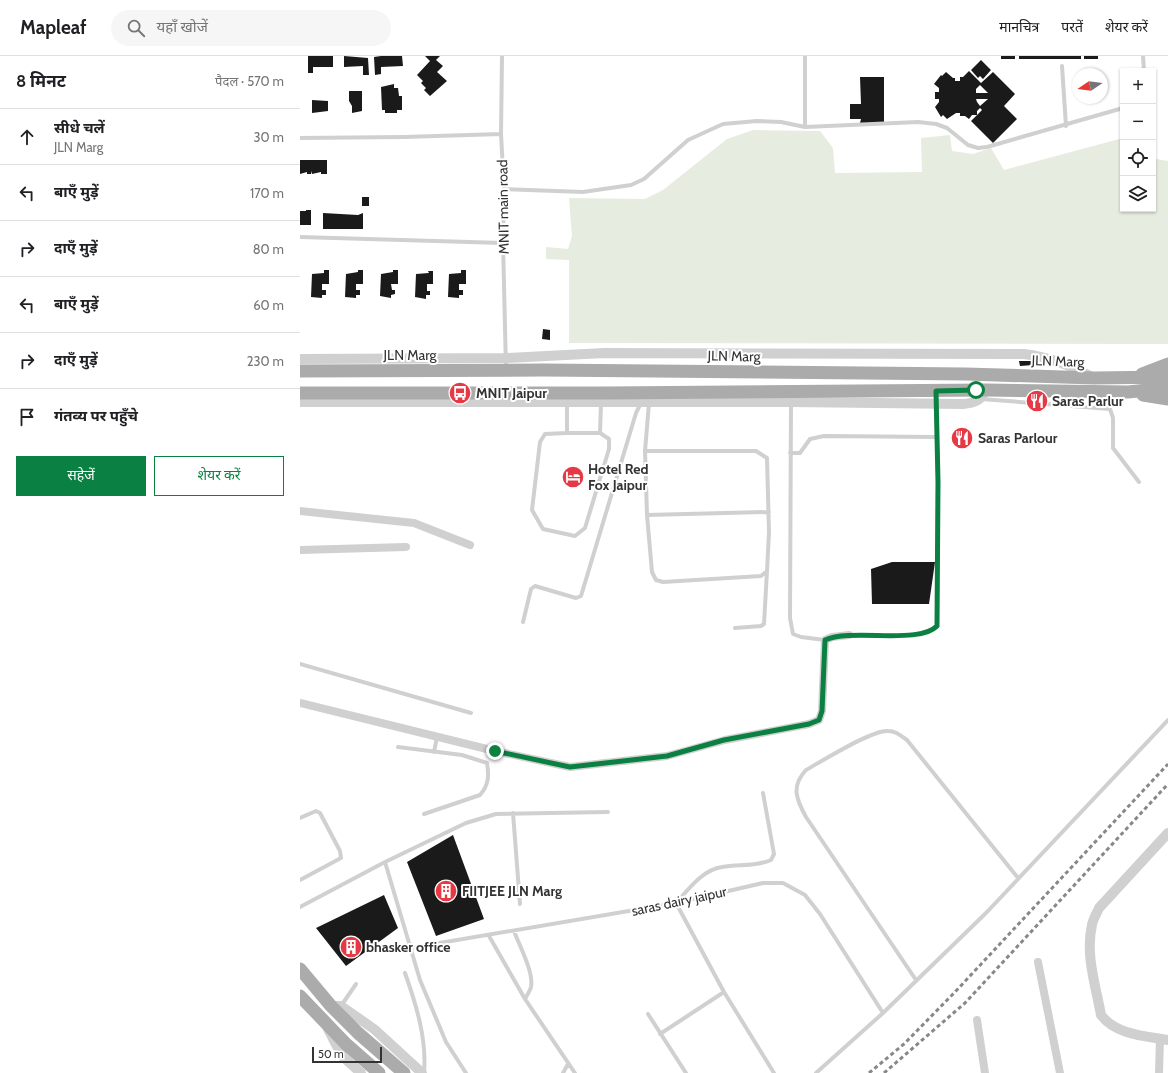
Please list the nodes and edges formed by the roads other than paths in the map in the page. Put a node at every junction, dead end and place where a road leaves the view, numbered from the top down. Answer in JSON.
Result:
{"nodes":[{"id":1,"x":502,"y":56,"type":"edge"},
{"id":2,"x":805,"y":56,"type":"edge"},
{"id":3,"x":1143,"y":56,"type":"edge"},
{"id":4,"x":1062,"y":66,"type":"dead end"},
{"id":5,"x":1144,"y":68,"type":"edge"},
{"id":6,"x":1120,"y":109,"type":"edge"},
{"id":7,"x":1066,"y":126,"type":"junction"},
{"id":8,"x":805,"y":127,"type":"junction"},
{"id":9,"x":501,"y":134,"type":"junction"},
{"id":10,"x":300,"y":138,"type":"edge"},
{"id":11,"x":504,"y":189,"type":"junction"},
{"id":12,"x":300,"y":237,"type":"edge"},
{"id":13,"x":503,"y":242,"type":"junction"},
{"id":14,"x":506,"y":358,"type":"junction"},
{"id":15,"x":300,"y":359,"type":"edge"},
{"id":16,"x":1168,"y":364,"type":"edge"},
{"id":17,"x":300,"y":371,"type":"edge"},
{"id":18,"x":507,"y":371,"type":"junction"},
{"id":19,"x":1135,"y":377,"type":"junction"},
{"id":20,"x":1168,"y":377,"type":"edge"},
{"id":21,"x":1094,"y":378,"type":"junction"},
{"id":22,"x":1168,"y":388,"type":"edge"},
{"id":23,"x":936,"y":391,"type":"junction"},
{"id":24,"x":1128,"y":392,"type":"junction"},
{"id":25,"x":300,"y":393,"type":"edge"},
{"id":26,"x":372,"y":393,"type":"junction"},
{"id":27,"x":984,"y":395,"type":"junction"},
{"id":28,"x":506,"y":397,"type":"junction"},
{"id":29,"x":791,"y":397,"type":"junction"},
{"id":30,"x":646,"y":398,"type":"junction"},
{"id":31,"x":1168,"y":399,"type":"edge"},
{"id":32,"x":300,"y":402,"type":"edge"},
{"id":33,"x":326,"y":402,"type":"junction"},
{"id":34,"x":567,"y":402,"type":"junction"},
{"id":35,"x":601,"y":402,"type":"junction"},
{"id":36,"x":936,"y":404,"type":"junction"},
{"id":37,"x":567,"y":433,"type":"junction"},
{"id":38,"x":600,"y":433,"type":"junction"},
{"id":39,"x":937,"y":437,"type":"junction"},
{"id":40,"x":645,"y":451,"type":"junction"},
{"id":41,"x":790,"y":453,"type":"junction"},
{"id":42,"x":1139,"y":482,"type":"dead end"},
{"id":43,"x":300,"y":511,"type":"edge"},
{"id":44,"x":769,"y":512,"type":"junction"},
{"id":45,"x":647,"y":515,"type":"junction"},
{"id":46,"x":470,"y":545,"type":"dead end"},
{"id":47,"x":406,"y":547,"type":"dead end"},
{"id":48,"x":300,"y":550,"type":"edge"},
{"id":49,"x":767,"y":571,"type":"junction"},
{"id":50,"x":523,"y":622,"type":"dead end"},
{"id":51,"x":735,"y":628,"type":"dead end"},
{"id":52,"x":849,"y":636,"type":"joint"},
{"id":53,"x":825,"y":640,"type":"junction"},
{"id":54,"x":300,"y":664,"type":"edge"},
{"id":55,"x":300,"y":703,"type":"edge"},
{"id":56,"x":471,"y":713,"type":"dead end"},
{"id":57,"x":1168,"y":720,"type":"edge"},
{"id":58,"x":437,"y":737,"type":"junction"},
{"id":59,"x":398,"y":747,"type":"dead end"},
{"id":60,"x":434,"y":752,"type":"junction"},
{"id":61,"x":763,"y":793,"type":"dead end"},
{"id":62,"x":608,"y":812,"type":"dead end"},
{"id":63,"x":513,"y":813,"type":"junction"},
{"id":64,"x":424,"y":814,"type":"dead end"},
{"id":65,"x":300,"y":818,"type":"edge"},
{"id":66,"x":1168,"y":833,"type":"edge"},
{"id":67,"x":385,"y":862,"type":"junction"},
{"id":68,"x":1018,"y":878,"type":"junction"},
{"id":69,"x":300,"y":880,"type":"edge"},
{"id":70,"x":676,"y":903,"type":"junction"},
{"id":71,"x":520,"y":904,"type":"dead end"},
{"id":72,"x":300,"y":907,"type":"edge"},
{"id":73,"x":514,"y":931,"type":"junction"},
{"id":74,"x":489,"y":936,"type":"junction"},
{"id":75,"x":410,"y":948,"type":"junction"},
{"id":76,"x":1038,"y":962,"type":"dead end"},
{"id":77,"x":300,"y":969,"type":"edge"},
{"id":78,"x":405,"y":973,"type":"dead end"},
{"id":79,"x":916,"y":980,"type":"junction"},
{"id":80,"x":356,"y":984,"type":"dead end"},
{"id":81,"x":724,"y":992,"type":"junction"},
{"id":82,"x":300,"y":996,"type":"edge"},
{"id":83,"x":525,"y":999,"type":"junction"},
{"id":84,"x":336,"y":1006,"type":"junction"},
{"id":85,"x":883,"y":1013,"type":"junction"},
{"id":86,"x":648,"y":1014,"type":"dead end"},
{"id":87,"x":977,"y":1020,"type":"dead end"},
{"id":88,"x":325,"y":1023,"type":"junction"},
{"id":89,"x":660,"y":1034,"type":"junction"},
{"id":90,"x":1164,"y":1039,"type":"edge"},
{"id":91,"x":568,"y":1064,"type":"junction"},
{"id":92,"x":361,"y":1073,"type":"edge"},
{"id":93,"x":380,"y":1073,"type":"edge"},
{"id":94,"x":404,"y":1073,"type":"edge"},
{"id":95,"x":423,"y":1073,"type":"edge"},
{"id":96,"x":466,"y":1073,"type":"edge"},
{"id":97,"x":562,"y":1073,"type":"edge"},
{"id":98,"x":575,"y":1073,"type":"edge"},
{"id":99,"x":686,"y":1073,"type":"edge"},
{"id":100,"x":774,"y":1073,"type":"edge"},
{"id":101,"x":816,"y":1073,"type":"edge"},
{"id":102,"x":985,"y":1073,"type":"edge"},
{"id":103,"x":1060,"y":1073,"type":"edge"},
{"id":104,"x":1159,"y":1073,"type":"edge"}],
"edges":[{"from":1,"to":9,"type":"lane","name":"MNIT main road"},
{"from":2,"to":8,"type":"lane"},
{"from":3,"to":5,"type":"lane"},
{"from":4,"to":7,"type":"lane"},
{"from":6,"to":7,"type":"lane"},
{"from":7,"to":8,"type":"lane"},
{"from":8,"to":11,"type":"lane"},
{"from":9,"to":10,"type":"lane"},
{"from":9,"to":11,"type":"lane","name":"MNIT main road"},
{"from":11,"to":13,"type":"lane","name":"MNIT main road"},
{"from":12,"to":13,"type":"lane"},
{"from":13,"to":14,"type":"lane","name":"MNIT main road"},
{"from":14,"to":15,"type":"street"},
{"from":14,"to":18,"type":"lane","name":"MNIT main road"},
{"from":14,"to":21,"type":"street"},
{"from":16,"to":19,"type":"main road"},
{"from":17,"to":18,"type":"main road","name":"JLN Marg"},
{"from":18,"to":21,"type":"main road","name":"JLN Marg"},
{"from":19,"to":20,"type":"main road","name":"JLN Marg"},
{"from":19,"to":21,"type":"main road","name":"JLN Marg"},
{"from":22,"to":24,"type":"main road"},
{"from":23,"to":27,"type":"main road","name":"JLN Marg"},
{"from":23,"to":29,"type":"main road","name":"JLN Marg"},
{"from":23,"to":36,"type":"lane"},
{"from":24,"to":27,"type":"main road","name":"JLN Marg"},
{"from":24,"to":31,"type":"main road"},
{"from":25,"to":26,"type":"main road","name":"JLN Marg"},
{"from":26,"to":28,"type":"main road","name":"JLN Marg"},
{"from":26,"to":33,"type":"main road"},
{"from":27,"to":36,"type":"street"},
{"from":27,"to":42,"type":"lane"},
{"from":28,"to":30,"type":"main road","name":"JLN Marg"},
{"from":28,"to":33,"type":"street"},
{"from":28,"to":34,"type":"street"},
{"from":29,"to":30,"type":"main road","name":"JLN Marg"},
{"from":29,"to":36,"type":"street"},
{"from":29,"to":41,"type":"lane"},
{"from":30,"to":35,"type":"street"},
{"from":30,"to":40,"type":"lane"},
{"from":30,"to":50,"type":"lane"},
{"from":32,"to":33,"type":"street"},
{"from":34,"to":35,"type":"street"},
{"from":34,"to":37,"type":"lane"},
{"from":35,"to":38,"type":"lane"},
{"from":36,"to":39,"type":"lane"},
{"from":37,"to":38,"type":"lane"},
{"from":37,"to":38,"type":"lane"},
{"from":39,"to":41,"type":"lane"},
{"from":39,"to":52,"type":"lane"},
{"from":40,"to":44,"type":"lane"},
{"from":40,"to":45,"type":"lane"},
{"from":41,"to":53,"type":"lane"},
{"from":43,"to":46,"type":"street"},
{"from":44,"to":45,"type":"lane"},
{"from":44,"to":49,"type":"lane"},
{"from":45,"to":49,"type":"lane"},
{"from":47,"to":48,"type":"street"},
{"from":49,"to":51,"type":"lane"},
{"from":52,"to":53,"type":"street"},
{"from":53,"to":58,"type":"street"},
{"from":54,"to":56,"type":"lane"},
{"from":55,"to":58,"type":"street"},
{"from":57,"to":68,"type":"lane"},
{"from":58,"to":60,"type":"lane"},
{"from":59,"to":60,"type":"lane"},
{"from":60,"to":64,"type":"lane"},
{"from":61,"to":70,"type":"lane"},
{"from":62,"to":63,"type":"lane"},
{"from":63,"to":67,"type":"lane"},
{"from":63,"to":71,"type":"lane"},
{"from":65,"to":69,"type":"lane"},
{"from":66,"to":90,"type":"street"},
{"from":67,"to":72,"type":"lane"},
{"from":67,"to":75,"type":"lane"},
{"from":68,"to":79,"type":"lane"},
{"from":68,"to":79,"type":"lane"},
{"from":70,"to":73,"type":"lane","name":"saras dairy jaipur"},
{"from":70,"to":81,"type":"lane"},
{"from":70,"to":85,"type":"lane","name":"saras dairy jaipur"},
{"from":73,"to":74,"type":"lane","name":"saras dairy jaipur"},
{"from":73,"to":83,"type":"lane"},
{"from":74,"to":75,"type":"lane","name":"saras dairy jaipur"},
{"from":74,"to":83,"type":"lane"},
{"from":75,"to":96,"type":"lane"},
{"from":76,"to":103,"type":"street"},
{"from":77,"to":84,"type":"main road"},
{"from":78,"to":95,"type":"lane"},
{"from":79,"to":85,"type":"lane"},
{"from":80,"to":84,"type":"lane"},
{"from":81,"to":89,"type":"lane"},
{"from":81,"to":100,"type":"lane"},
{"from":82,"to":88,"type":"main road"},
{"from":83,"to":91,"type":"lane"},
{"from":84,"to":94,"type":"main road"},
{"from":84,"to":95,"type":"street"},
{"from":85,"to":101,"type":"lane"},
{"from":86,"to":89,"type":"lane"},
{"from":87,"to":102,"type":"street"},
{"from":88,"to":92,"type":"street"},
{"from":88,"to":93,"type":"main road"},
{"from":89,"to":99,"type":"lane"},
{"from":90,"to":104,"type":"street"},
{"from":91,"to":97,"type":"lane"},
{"from":91,"to":98,"type":"lane"}]}
